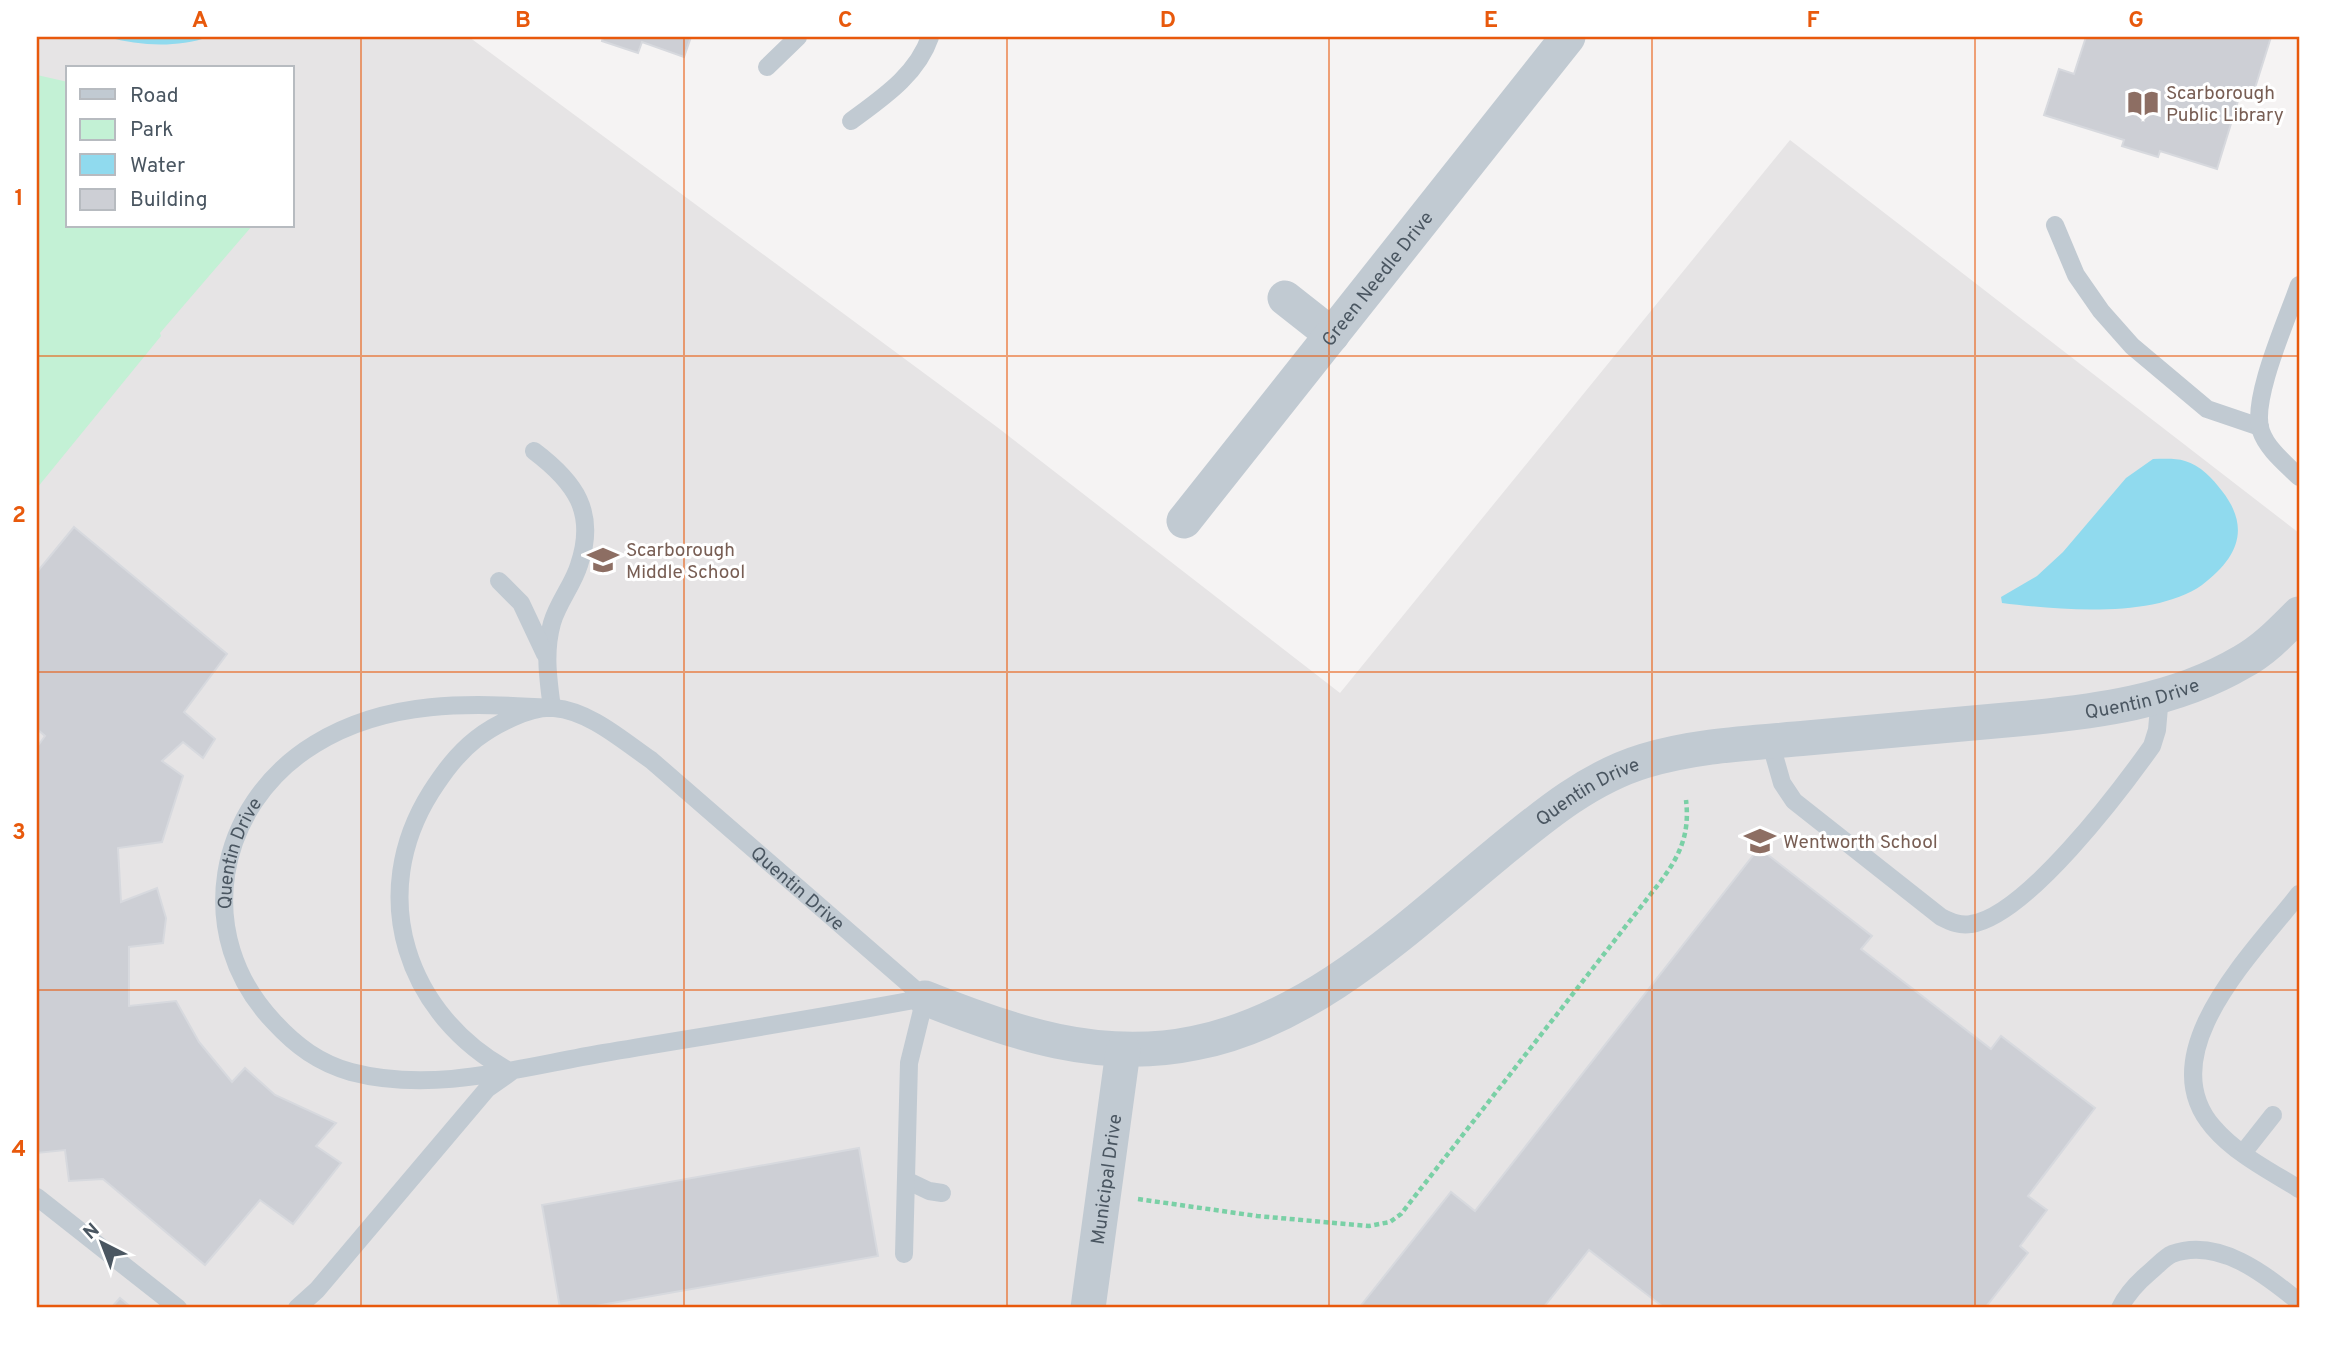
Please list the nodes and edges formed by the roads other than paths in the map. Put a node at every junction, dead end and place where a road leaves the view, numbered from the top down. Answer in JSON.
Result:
{"nodes":[{"id":1,"x":798,"y":37,"type":"edge"},
{"id":2,"x":930,"y":37,"type":"edge"},
{"id":3,"x":1568,"y":37,"type":"edge"},
{"id":4,"x":767,"y":67,"type":"dead end"},
{"id":5,"x":851,"y":121,"type":"dead end"},
{"id":6,"x":2055,"y":225,"type":"dead end"},
{"id":7,"x":2299,"y":285,"type":"edge"},
{"id":8,"x":1285,"y":298,"type":"dead end"},
{"id":9,"x":1332,"y":335,"type":"junction"},
{"id":10,"x":2260,"y":427,"type":"junction"},
{"id":11,"x":534,"y":451,"type":"dead end"},
{"id":12,"x":2299,"y":477,"type":"edge"},
{"id":13,"x":1184,"y":521,"type":"dead end"},
{"id":14,"x":499,"y":581,"type":"dead end"},
{"id":15,"x":2299,"y":614,"type":"edge"},
{"id":16,"x":546,"y":656,"type":"junction"},
{"id":17,"x":2160,"y":696,"type":"junction"},
{"id":18,"x":552,"y":708,"type":"junction"},
{"id":19,"x":1770,"y":741,"type":"junction"},
{"id":20,"x":2299,"y":894,"type":"edge"},
{"id":21,"x":925,"y":998,"type":"junction"},
{"id":22,"x":1123,"y":1051,"type":"junction"},
{"id":23,"x":511,"y":1072,"type":"junction"},
{"id":24,"x":2273,"y":1115,"type":"dead end"},
{"id":25,"x":2243,"y":1153,"type":"junction"},
{"id":26,"x":906,"y":1180,"type":"junction"},
{"id":27,"x":2299,"y":1189,"type":"edge"},
{"id":28,"x":942,"y":1193,"type":"dead end"},
{"id":29,"x":37,"y":1197,"type":"edge"},
{"id":30,"x":904,"y":1254,"type":"dead end"},
{"id":31,"x":2299,"y":1302,"type":"edge"},
{"id":32,"x":177,"y":1308,"type":"edge"},
{"id":33,"x":297,"y":1308,"type":"edge"},
{"id":34,"x":1088,"y":1308,"type":"edge"},
{"id":35,"x":2120,"y":1308,"type":"edge"}],
"edges":[{"from":1,"to":4,"type":"lane"},
{"from":2,"to":5,"type":"lane"},
{"from":3,"to":9,"type":"street","name":"Green Needle Drive"},
{"from":6,"to":10,"type":"lane"},
{"from":7,"to":10,"type":"lane"},
{"from":8,"to":9,"type":"street"},
{"from":9,"to":13,"type":"street","name":"Green Needle Drive"},
{"from":10,"to":12,"type":"lane"},
{"from":11,"to":16,"type":"lane"},
{"from":14,"to":16,"type":"lane"},
{"from":15,"to":17,"type":"street","name":"Quentin Drive"},
{"from":16,"to":18,"type":"lane"},
{"from":17,"to":19,"type":"street","name":"Quentin Drive"},
{"from":17,"to":19,"type":"lane"},
{"from":18,"to":21,"type":"lane","name":"Quentin Drive"},
{"from":18,"to":23,"type":"lane"},
{"from":18,"to":23,"type":"lane","name":"Quentin Drive"},
{"from":19,"to":22,"type":"street","name":"Quentin Drive"},
{"from":20,"to":25,"type":"lane"},
{"from":21,"to":22,"type":"street","name":"Quentin Drive"},
{"from":21,"to":23,"type":"lane","name":"Quentin Drive"},
{"from":21,"to":26,"type":"lane"},
{"from":22,"to":34,"type":"street","name":"Municipal Drive"},
{"from":23,"to":33,"type":"lane"},
{"from":24,"to":25,"type":"lane"},
{"from":25,"to":27,"type":"lane"},
{"from":26,"to":28,"type":"lane"},
{"from":26,"to":30,"type":"lane"},
{"from":29,"to":32,"type":"lane"},
{"from":31,"to":35,"type":"lane"}]}
